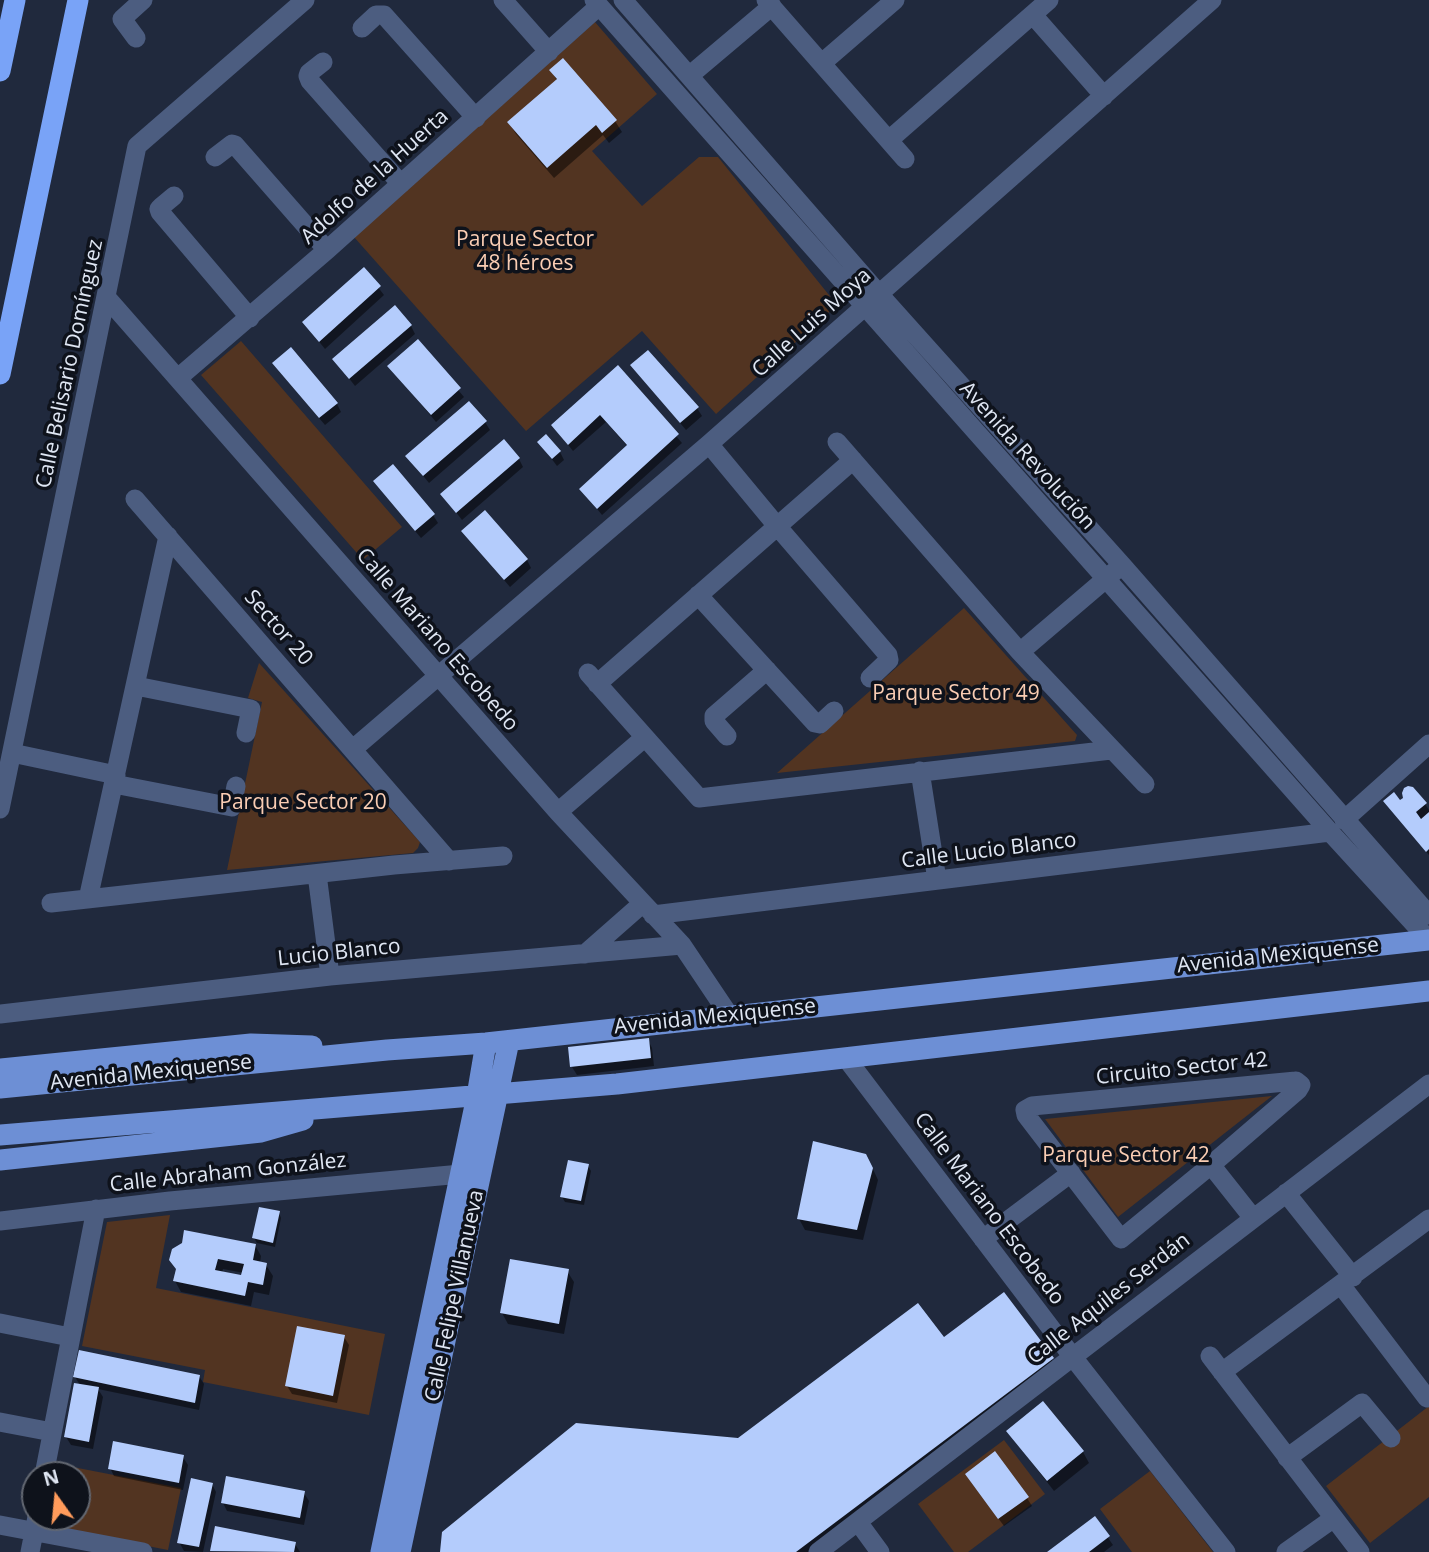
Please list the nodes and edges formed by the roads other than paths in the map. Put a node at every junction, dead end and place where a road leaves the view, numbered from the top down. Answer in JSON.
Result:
{"nodes":[{"id":1,"x":15,"y":0,"type":"edge"},
{"id":2,"x":78,"y":0,"type":"edge"},
{"id":3,"x":143,"y":0,"type":"edge"},
{"id":4,"x":305,"y":0,"type":"edge"},
{"id":5,"x":503,"y":0,"type":"edge"},
{"id":6,"x":622,"y":0,"type":"edge"},
{"id":7,"x":895,"y":0,"type":"edge"},
{"id":8,"x":1212,"y":0,"type":"edge"},
{"id":9,"x":596,"y":3,"type":"edge"},
{"id":10,"x":769,"y":3,"type":"edge"},
{"id":11,"x":1038,"y":6,"type":"edge"},
{"id":12,"x":362,"y":28,"type":"dead end"},
{"id":13,"x":135,"y":38,"type":"dead end"},
{"id":14,"x":549,"y":51,"type":"junction"},
{"id":15,"x":323,"y":62,"type":"dead end"},
{"id":16,"x":822,"y":63,"type":"junction"},
{"id":17,"x":0,"y":71,"type":"edge"},
{"id":18,"x":689,"y":76,"type":"junction"},
{"id":19,"x":1104,"y":96,"type":"junction"},
{"id":20,"x":476,"y":118,"type":"junction"},
{"id":21,"x":889,"y":140,"type":"junction"},
{"id":22,"x":215,"y":157,"type":"dead end"},
{"id":23,"x":905,"y":159,"type":"dead end"},
{"id":24,"x":401,"y":184,"type":"junction"},
{"id":25,"x":174,"y":196,"type":"dead end"},
{"id":26,"x":327,"y":250,"type":"junction"},
{"id":27,"x":879,"y":294,"type":"junction"},
{"id":28,"x":107,"y":298,"type":"junction"},
{"id":29,"x":864,"y":308,"type":"junction"},
{"id":30,"x":250,"y":318,"type":"junction"},
{"id":31,"x":0,"y":374,"type":"edge"},
{"id":32,"x":178,"y":379,"type":"junction"},
{"id":33,"x":838,"y":442,"type":"dead end"},
{"id":34,"x":709,"y":444,"type":"junction"},
{"id":35,"x":853,"y":460,"type":"junction"},
{"id":36,"x":135,"y":499,"type":"dead end"},
{"id":37,"x":777,"y":526,"type":"junction"},
{"id":38,"x":168,"y":536,"type":"junction"},
{"id":39,"x":1122,"y":565,"type":"junction"},
{"id":40,"x":1106,"y":579,"type":"junction"},
{"id":41,"x":698,"y":595,"type":"junction"},
{"id":42,"x":1020,"y":652,"type":"junction"},
{"id":43,"x":767,"y":670,"type":"junction"},
{"id":44,"x":439,"y":677,"type":"junction"},
{"id":45,"x":870,"y":678,"type":"dead end"},
{"id":46,"x":136,"y":686,"type":"junction"},
{"id":47,"x":834,"y":711,"type":"dead end"},
{"id":48,"x":246,"y":733,"type":"dead end"},
{"id":49,"x":727,"y":736,"type":"dead end"},
{"id":50,"x":644,"y":738,"type":"junction"},
{"id":51,"x":1429,"y":744,"type":"edge"},
{"id":52,"x":353,"y":749,"type":"junction"},
{"id":53,"x":1111,"y":750,"type":"junction"},
{"id":54,"x":12,"y":752,"type":"junction"},
{"id":55,"x":920,"y":771,"type":"junction"},
{"id":56,"x":115,"y":780,"type":"junction"},
{"id":57,"x":1145,"y":784,"type":"dead end"},
{"id":58,"x":236,"y":786,"type":"dead end"},
{"id":59,"x":0,"y":809,"type":"edge"},
{"id":60,"x":558,"y":812,"type":"junction"},
{"id":61,"x":1337,"y":826,"type":"junction"},
{"id":62,"x":503,"y":856,"type":"dead end"},
{"id":63,"x":450,"y":861,"type":"junction"},
{"id":64,"x":317,"y":874,"type":"junction"},
{"id":65,"x":937,"y":880,"type":"junction"},
{"id":66,"x":88,"y":899,"type":"junction"},
{"id":67,"x":51,"y":903,"type":"dead end"},
{"id":68,"x":648,"y":909,"type":"junction"},
{"id":69,"x":1429,"y":915,"type":"edge"},
{"id":70,"x":1429,"y":940,"type":"edge"},
{"id":71,"x":682,"y":945,"type":"junction"},
{"id":72,"x":585,"y":954,"type":"junction"},
{"id":73,"x":330,"y":976,"type":"junction"},
{"id":74,"x":1429,"y":992,"type":"edge"},
{"id":75,"x":0,"y":1014,"type":"edge"},
{"id":76,"x":729,"y":1015,"type":"junction"},
{"id":77,"x":509,"y":1041,"type":"junction"},
{"id":78,"x":486,"y":1043,"type":"junction"},
{"id":79,"x":387,"y":1050,"type":"junction"},
{"id":80,"x":846,"y":1058,"type":"junction"},
{"id":81,"x":0,"y":1069,"type":"edge"},
{"id":82,"x":1429,"y":1084,"type":"edge"},
{"id":83,"x":0,"y":1088,"type":"edge"},
{"id":84,"x":488,"y":1095,"type":"junction"},
{"id":85,"x":344,"y":1107,"type":"junction"},
{"id":86,"x":0,"y":1135,"type":"edge"},
{"id":87,"x":0,"y":1160,"type":"edge"},
{"id":88,"x":1212,"y":1166,"type":"junction"},
{"id":89,"x":1072,"y":1172,"type":"junction"},
{"id":90,"x":461,"y":1174,"type":"junction"},
{"id":91,"x":1286,"y":1193,"type":"junction"},
{"id":92,"x":96,"y":1209,"type":"junction"},
{"id":93,"x":1253,"y":1218,"type":"junction"},
{"id":94,"x":0,"y":1221,"type":"edge"},
{"id":95,"x":1427,"y":1226,"type":"edge"},
{"id":96,"x":983,"y":1239,"type":"junction"},
{"id":97,"x":1347,"y":1281,"type":"junction"},
{"id":98,"x":0,"y":1323,"type":"edge"},
{"id":99,"x":70,"y":1337,"type":"junction"},
{"id":100,"x":1072,"y":1356,"type":"junction"},
{"id":101,"x":1210,"y":1356,"type":"dead end"},
{"id":102,"x":1222,"y":1372,"type":"junction"},
{"id":103,"x":1429,"y":1396,"type":"edge"},
{"id":104,"x":0,"y":1422,"type":"edge"},
{"id":105,"x":52,"y":1432,"type":"junction"},
{"id":106,"x":1391,"y":1438,"type":"dead end"},
{"id":107,"x":1287,"y":1458,"type":"junction"},
{"id":108,"x":47,"y":1461,"type":"edge"},
{"id":109,"x":1334,"y":1518,"type":"junction"},
{"id":110,"x":858,"y":1522,"type":"junction"},
{"id":111,"x":0,"y":1525,"type":"edge"},
{"id":112,"x":21,"y":1525,"type":"edge"},
{"id":113,"x":34,"y":1531,"type":"edge"},
{"id":114,"x":59,"y":1531,"type":"edge"},
{"id":115,"x":30,"y":1552,"type":"edge"},
{"id":116,"x":143,"y":1552,"type":"edge"},
{"id":117,"x":381,"y":1552,"type":"edge"},
{"id":118,"x":400,"y":1552,"type":"edge"},
{"id":119,"x":818,"y":1552,"type":"edge"},
{"id":120,"x":880,"y":1552,"type":"edge"},
{"id":121,"x":1226,"y":1552,"type":"edge"},
{"id":122,"x":1286,"y":1552,"type":"edge"},
{"id":123,"x":1360,"y":1552,"type":"edge"}],
"edges":[{"from":1,"to":17,"type":"highway"},
{"from":2,"to":31,"type":"highway"},
{"from":3,"to":13,"type":"street"},
{"from":4,"to":28,"type":"street","name":"Calle Belisario Domínguez"},
{"from":5,"to":14,"type":"street"},
{"from":6,"to":18,"type":"street","name":"Avenida Revolución"},
{"from":7,"to":16,"type":"street"},
{"from":8,"to":19,"type":"street","name":"Calle Luis Moya"},
{"from":9,"to":14,"type":"street","name":"Adolfo de la Huerta"},
{"from":9,"to":29,"type":"street","name":"Avenida Revolución"},
{"from":10,"to":16,"type":"street"},
{"from":10,"to":18,"type":"street"},
{"from":11,"to":19,"type":"street"},
{"from":11,"to":21,"type":"street"},
{"from":12,"to":20,"type":"street"},
{"from":14,"to":20,"type":"street","name":"Adolfo de la Huerta"},
{"from":15,"to":24,"type":"street"},
{"from":16,"to":21,"type":"street"},
{"from":18,"to":27,"type":"street","name":"Avenida Revolución"},
{"from":19,"to":27,"type":"street","name":"Calle Luis Moya"},
{"from":20,"to":24,"type":"street","name":"Adolfo de la Huerta"},
{"from":21,"to":23,"type":"street"},
{"from":22,"to":26,"type":"street"},
{"from":24,"to":26,"type":"street","name":"Adolfo de la Huerta"},
{"from":25,"to":30,"type":"street"},
{"from":26,"to":30,"type":"street","name":"Adolfo de la Huerta"},
{"from":27,"to":29,"type":"street","name":"Calle Luis Moya"},
{"from":27,"to":39,"type":"street","name":"Avenida Revolución"},
{"from":28,"to":32,"type":"street","name":"Calle Mariano Escobedo"},
{"from":28,"to":54,"type":"street","name":"Calle Belisario Domínguez"},
{"from":29,"to":34,"type":"street","name":"Calle Luis Moya"},
{"from":29,"to":40,"type":"street","name":"Avenida Revolución"},
{"from":30,"to":32,"type":"street","name":"Adolfo de la Huerta"},
{"from":32,"to":44,"type":"street","name":"Calle Mariano Escobedo"},
{"from":33,"to":35,"type":"street"},
{"from":34,"to":37,"type":"street"},
{"from":34,"to":44,"type":"street","name":"Calle Luis Moya"},
{"from":35,"to":37,"type":"street"},
{"from":35,"to":42,"type":"street"},
{"from":36,"to":38,"type":"street","name":"Sector 20"},
{"from":37,"to":41,"type":"street"},
{"from":37,"to":45,"type":"street"},
{"from":38,"to":46,"type":"street"},
{"from":38,"to":52,"type":"street","name":"Sector 20"},
{"from":39,"to":40,"type":"street"},
{"from":39,"to":61,"type":"street","name":"Avenida Revolución"},
{"from":40,"to":42,"type":"street"},
{"from":40,"to":61,"type":"street","name":"Avenida Revolución"},
{"from":41,"to":43,"type":"street"},
{"from":41,"to":50,"type":"street"},
{"from":42,"to":53,"type":"street"},
{"from":43,"to":47,"type":"street"},
{"from":43,"to":49,"type":"street"},
{"from":44,"to":52,"type":"street"},
{"from":44,"to":60,"type":"street","name":"Calle Mariano Escobedo"},
{"from":46,"to":48,"type":"street"},
{"from":46,"to":56,"type":"street"},
{"from":50,"to":55,"type":"street"},
{"from":50,"to":60,"type":"street"},
{"from":51,"to":61,"type":"street"},
{"from":52,"to":63,"type":"street","name":"Sector 20"},
{"from":53,"to":55,"type":"street"},
{"from":53,"to":57,"type":"street"},
{"from":54,"to":56,"type":"street"},
{"from":54,"to":59,"type":"street","name":"Calle Belisario Domínguez"},
{"from":55,"to":65,"type":"street"},
{"from":56,"to":58,"type":"street"},
{"from":56,"to":66,"type":"street"},
{"from":60,"to":68,"type":"street","name":"Calle Mariano Escobedo"},
{"from":61,"to":65,"type":"street","name":"Calle Lucio Blanco"},
{"from":61,"to":69,"type":"street","name":"Avenida Revolución"},
{"from":61,"to":70,"type":"street","name":"Avenida Revolución"},
{"from":62,"to":63,"type":"street"},
{"from":63,"to":64,"type":"street"},
{"from":64,"to":66,"type":"street"},
{"from":64,"to":73,"type":"street"},
{"from":65,"to":68,"type":"street","name":"Calle Lucio Blanco"},
{"from":66,"to":67,"type":"street"},
{"from":68,"to":71,"type":"street","name":"Calle Mariano Escobedo"},
{"from":68,"to":72,"type":"street"},
{"from":70,"to":76,"type":"main road","name":"Avenida Mexiquense"},
{"from":71,"to":72,"type":"street","name":"Lucio Blanco"},
{"from":71,"to":76,"type":"street","name":"Calle Mariano Escobedo"},
{"from":72,"to":73,"type":"street","name":"Lucio Blanco"},
{"from":73,"to":75,"type":"street","name":"Lucio Blanco"},
{"from":74,"to":80,"type":"main road"},
{"from":76,"to":77,"type":"main road","name":"Avenida Mexiquense"},
{"from":77,"to":78,"type":"main road","name":"Avenida Mexiquense"},
{"from":77,"to":84,"type":"main road","name":"Calle Felipe Villanueva"},
{"from":78,"to":79,"type":"main road","name":"Avenida Mexiquense"},
{"from":78,"to":84,"type":"main road","name":"Calle Felipe Villanueva"},
{"from":79,"to":81,"type":"main road"},
{"from":79,"to":83,"type":"main road","name":"Avenida Mexiquense"},
{"from":80,"to":84,"type":"main road"},
{"from":80,"to":96,"type":"street","name":"Calle Mariano Escobedo"},
{"from":82,"to":91,"type":"street","name":"Calle Aquiles Serdán"},
{"from":84,"to":85,"type":"main road"},
{"from":84,"to":90,"type":"main road","name":"Calle Felipe Villanueva"},
{"from":84,"to":118,"type":"main road","name":"Calle Felipe Villanueva"},
{"from":85,"to":86,"type":"main road"},
{"from":85,"to":87,"type":"main road"},
{"from":88,"to":89,"type":"street","name":"Circuito Sector 42"},
{"from":88,"to":89,"type":"street","name":"Circuito Sector 42"},
{"from":88,"to":93,"type":"street"},
{"from":89,"to":96,"type":"street"},
{"from":90,"to":92,"type":"street","name":"Calle Abraham González"},
{"from":90,"to":117,"type":"main road","name":"Calle Felipe Villanueva"},
{"from":91,"to":93,"type":"street","name":"Calle Aquiles Serdán"},
{"from":91,"to":97,"type":"street"},
{"from":92,"to":94,"type":"street","name":"Calle Abraham González"},
{"from":92,"to":99,"type":"street"},
{"from":93,"to":100,"type":"street","name":"Calle Aquiles Serdán"},
{"from":95,"to":97,"type":"street"},
{"from":96,"to":100,"type":"street","name":"Calle Mariano Escobedo"},
{"from":97,"to":102,"type":"street"},
{"from":97,"to":103,"type":"street"},
{"from":98,"to":99,"type":"street"},
{"from":99,"to":105,"type":"street"},
{"from":100,"to":110,"type":"street","name":"Calle Aquiles Serdán"},
{"from":100,"to":121,"type":"street","name":"Calle Mariano Escobedo"},
{"from":101,"to":102,"type":"street"},
{"from":102,"to":107,"type":"street"},
{"from":104,"to":105,"type":"street"},
{"from":105,"to":108,"type":"street"},
{"from":106,"to":107,"type":"street"},
{"from":107,"to":109,"type":"street"},
{"from":109,"to":122,"type":"street"},
{"from":109,"to":123,"type":"street"},
{"from":110,"to":119,"type":"street","name":"Calle Aquiles Serdán"},
{"from":110,"to":120,"type":"street"},
{"from":111,"to":112,"type":"street"},
{"from":113,"to":115,"type":"street"},
{"from":114,"to":116,"type":"street"}]}
